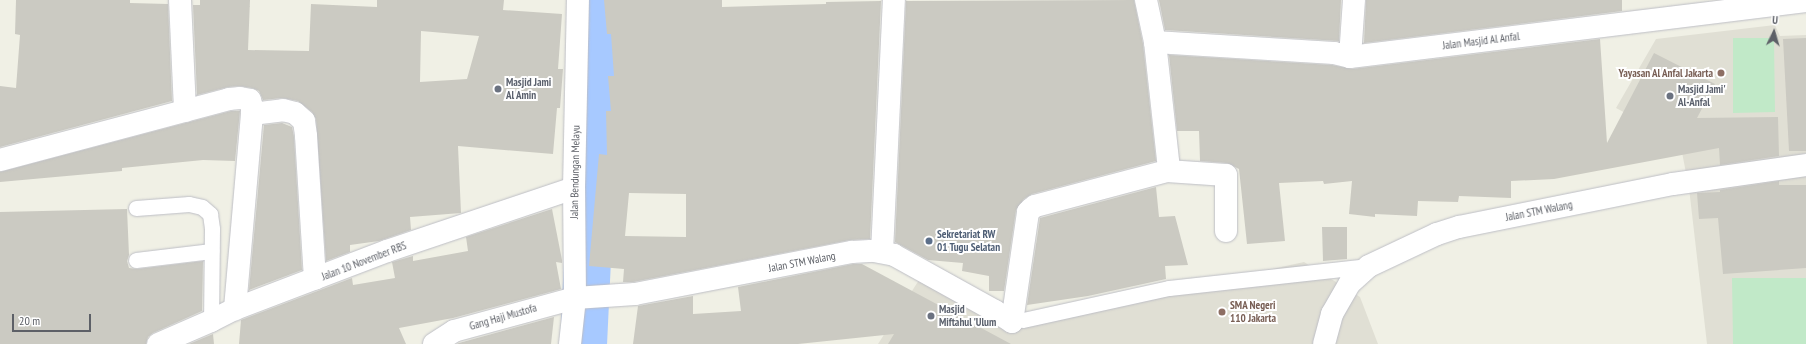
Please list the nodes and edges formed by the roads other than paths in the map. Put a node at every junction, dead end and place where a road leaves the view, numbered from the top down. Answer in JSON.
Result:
{"nodes":[{"id":1,"x":180,"y":0,"type":"edge"},
{"id":2,"x":578,"y":0,"type":"edge"},
{"id":3,"x":894,"y":0,"type":"edge"},
{"id":4,"x":1146,"y":0,"type":"edge"},
{"id":5,"x":1354,"y":0,"type":"edge"},
{"id":6,"x":1803,"y":1,"type":"edge"},
{"id":7,"x":1155,"y":42,"type":"junction"},
{"id":8,"x":1350,"y":57,"type":"junction"},
{"id":9,"x":185,"y":111,"type":"junction"},
{"id":10,"x":252,"y":114,"type":"junction"},
{"id":11,"x":0,"y":160,"type":"edge"},
{"id":12,"x":1806,"y":165,"type":"edge"},
{"id":13,"x":1167,"y":171,"type":"junction"},
{"id":14,"x":574,"y":188,"type":"junction"},
{"id":15,"x":136,"y":208,"type":"dead end"},
{"id":16,"x":1226,"y":231,"type":"dead end"},
{"id":17,"x":211,"y":251,"type":"junction"},
{"id":18,"x":882,"y":252,"type":"junction"},
{"id":19,"x":136,"y":260,"type":"dead end"},
{"id":20,"x":1370,"y":266,"type":"junction"},
{"id":21,"x":315,"y":279,"type":"junction"},
{"id":22,"x":580,"y":297,"type":"junction"},
{"id":23,"x":235,"y":309,"type":"junction"},
{"id":24,"x":1017,"y":321,"type":"junction"},
{"id":25,"x":211,"y":322,"type":"junction"},
{"id":26,"x":158,"y":344,"type":"edge"},
{"id":27,"x":434,"y":344,"type":"edge"},
{"id":28,"x":570,"y":344,"type":"edge"},
{"id":29,"x":1324,"y":344,"type":"edge"}],
"edges":[{"from":1,"to":9,"type":"street"},
{"from":2,"to":14,"type":"street","name":"Jalan Bendungan Melayu"},
{"from":3,"to":18,"type":"street"},
{"from":4,"to":7,"type":"street"},
{"from":5,"to":8,"type":"street"},
{"from":6,"to":8,"type":"street","name":"Jalan Masjid Al Anfal"},
{"from":7,"to":8,"type":"street","name":"Jalan Masjid Al Anfal"},
{"from":7,"to":13,"type":"street"},
{"from":9,"to":10,"type":"street"},
{"from":9,"to":11,"type":"street"},
{"from":10,"to":21,"type":"street"},
{"from":10,"to":23,"type":"street"},
{"from":12,"to":20,"type":"street","name":"Jalan STM Walang"},
{"from":13,"to":16,"type":"street"},
{"from":13,"to":24,"type":"street"},
{"from":14,"to":21,"type":"street","name":"Jalan 10 November RBS"},
{"from":14,"to":22,"type":"street","name":"Jalan Bendungan Melayu"},
{"from":15,"to":17,"type":"lane"},
{"from":17,"to":19,"type":"lane"},
{"from":17,"to":25,"type":"lane"},
{"from":18,"to":22,"type":"street","name":"Jalan STM Walang"},
{"from":18,"to":24,"type":"street","name":"Jalan STM Walang"},
{"from":20,"to":24,"type":"lane"},
{"from":20,"to":29,"type":"street","name":"Jalan STM Walang"},
{"from":21,"to":23,"type":"street","name":"Jalan 10 November RBS"},
{"from":22,"to":27,"type":"street","name":"Gang Haji Mustofa"},
{"from":22,"to":28,"type":"street","name":"Jalan Bendungan Melayu"},
{"from":23,"to":25,"type":"street","name":"Jalan 10 November RBS"},
{"from":25,"to":26,"type":"street","name":"Jalan 10 November RBS"}]}
